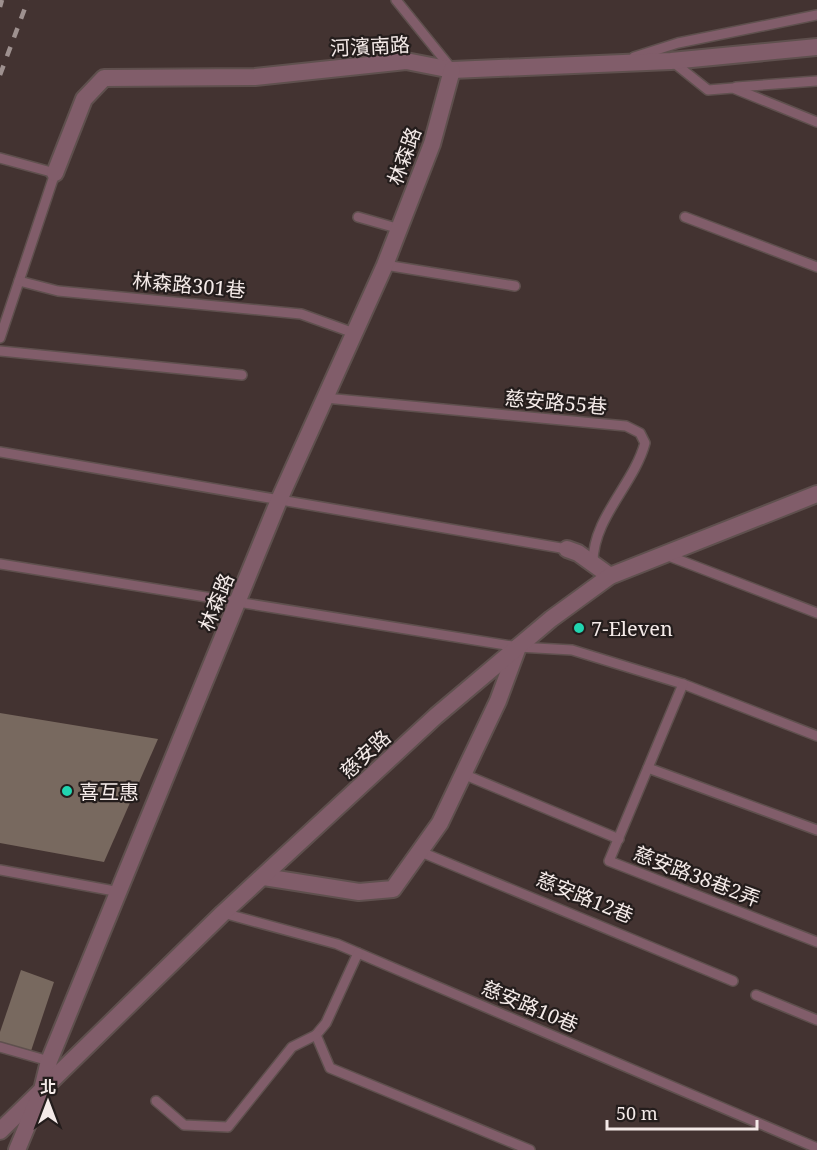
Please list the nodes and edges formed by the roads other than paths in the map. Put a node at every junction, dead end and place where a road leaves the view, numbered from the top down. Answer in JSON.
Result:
{"nodes":[{"id":1,"x":396,"y":0,"type":"edge"},
{"id":2,"x":817,"y":15,"type":"edge"},
{"id":3,"x":817,"y":47,"type":"edge"},
{"id":4,"x":671,"y":61,"type":"junction"},
{"id":5,"x":617,"y":63,"type":"junction"},
{"id":6,"x":452,"y":70,"type":"junction"},
{"id":7,"x":817,"y":81,"type":"edge"},
{"id":8,"x":733,"y":88,"type":"junction"},
{"id":9,"x":817,"y":122,"type":"edge"},
{"id":10,"x":0,"y":158,"type":"edge"},
{"id":11,"x":55,"y":173,"type":"junction"},
{"id":12,"x":358,"y":217,"type":"dead end"},
{"id":13,"x":685,"y":217,"type":"dead end"},
{"id":14,"x":400,"y":229,"type":"junction"},
{"id":15,"x":386,"y":266,"type":"junction"},
{"id":16,"x":817,"y":267,"type":"edge"},
{"id":17,"x":19,"y":281,"type":"junction"},
{"id":18,"x":515,"y":286,"type":"dead end"},
{"id":19,"x":354,"y":333,"type":"junction"},
{"id":20,"x":0,"y":338,"type":"edge"},
{"id":21,"x":0,"y":351,"type":"edge"},
{"id":22,"x":242,"y":375,"type":"dead end"},
{"id":23,"x":325,"y":398,"type":"junction"},
{"id":24,"x":0,"y":452,"type":"edge"},
{"id":25,"x":817,"y":494,"type":"edge"},
{"id":26,"x":279,"y":500,"type":"junction"},
{"id":27,"x":567,"y":549,"type":"joint"},
{"id":28,"x":666,"y":555,"type":"junction"},
{"id":29,"x":592,"y":562,"type":"junction"},
{"id":30,"x":0,"y":564,"type":"edge"},
{"id":31,"x":610,"y":576,"type":"junction"},
{"id":32,"x":239,"y":602,"type":"junction"},
{"id":33,"x":817,"y":613,"type":"edge"},
{"id":34,"x":518,"y":647,"type":"junction"},
{"id":35,"x":683,"y":684,"type":"junction"},
{"id":36,"x":817,"y":736,"type":"edge"},
{"id":37,"x":648,"y":768,"type":"junction"},
{"id":38,"x":464,"y":774,"type":"junction"},
{"id":39,"x":817,"y":830,"type":"edge"},
{"id":40,"x":619,"y":839,"type":"junction"},
{"id":41,"x":421,"y":852,"type":"junction"},
{"id":42,"x":0,"y":870,"type":"edge"},
{"id":43,"x":264,"y":877,"type":"junction"},
{"id":44,"x":120,"y":892,"type":"junction"},
{"id":45,"x":223,"y":913,"type":"junction"},
{"id":46,"x":817,"y":942,"type":"edge"},
{"id":47,"x":358,"y":953,"type":"junction"},
{"id":48,"x":733,"y":981,"type":"dead end"},
{"id":49,"x":756,"y":994,"type":"dead end"},
{"id":50,"x":817,"y":1020,"type":"edge"},
{"id":51,"x":316,"y":1035,"type":"junction"},
{"id":52,"x":0,"y":1047,"type":"edge"},
{"id":53,"x":49,"y":1061,"type":"junction"},
{"id":54,"x":42,"y":1090,"type":"junction"},
{"id":55,"x":156,"y":1101,"type":"dead end"},
{"id":56,"x":0,"y":1131,"type":"edge"},
{"id":57,"x":817,"y":1148,"type":"edge"},
{"id":58,"x":17,"y":1150,"type":"edge"},
{"id":59,"x":530,"y":1150,"type":"edge"}],
"edges":[{"from":1,"to":6,"type":"lane"},
{"from":2,"to":5,"type":"lane"},
{"from":3,"to":4,"type":"street","name":"河濱南路"},
{"from":4,"to":5,"type":"street","name":"河濱南路"},
{"from":4,"to":8,"type":"lane"},
{"from":5,"to":6,"type":"street","name":"河濱南路"},
{"from":6,"to":11,"type":"street","name":"河濱南路"},
{"from":6,"to":14,"type":"street","name":"林森路"},
{"from":7,"to":8,"type":"lane"},
{"from":8,"to":9,"type":"lane"},
{"from":10,"to":11,"type":"lane"},
{"from":11,"to":17,"type":"lane"},
{"from":12,"to":14,"type":"lane"},
{"from":13,"to":16,"type":"lane"},
{"from":14,"to":15,"type":"street","name":"林森路"},
{"from":15,"to":18,"type":"lane"},
{"from":15,"to":19,"type":"street","name":"林森路"},
{"from":17,"to":19,"type":"lane","name":"林森路301巷"},
{"from":17,"to":20,"type":"lane"},
{"from":19,"to":23,"type":"street","name":"林森路"},
{"from":21,"to":22,"type":"lane"},
{"from":23,"to":26,"type":"street","name":"林森路"},
{"from":23,"to":29,"type":"lane","name":"慈安路55巷"},
{"from":24,"to":26,"type":"lane"},
{"from":25,"to":28,"type":"street","name":"慈安路"},
{"from":26,"to":27,"type":"lane"},
{"from":26,"to":32,"type":"street","name":"林森路"},
{"from":27,"to":29,"type":"street"},
{"from":28,"to":31,"type":"street","name":"慈安路"},
{"from":28,"to":33,"type":"lane"},
{"from":29,"to":31,"type":"street"},
{"from":30,"to":32,"type":"lane"},
{"from":31,"to":34,"type":"street","name":"慈安路"},
{"from":32,"to":34,"type":"lane"},
{"from":32,"to":44,"type":"street","name":"林森路"},
{"from":34,"to":35,"type":"lane"},
{"from":34,"to":38,"type":"street"},
{"from":34,"to":43,"type":"street","name":"慈安路"},
{"from":35,"to":36,"type":"lane"},
{"from":35,"to":37,"type":"lane","name":"慈安路38巷2弄"},
{"from":37,"to":39,"type":"lane"},
{"from":37,"to":40,"type":"lane","name":"慈安路38巷2弄"},
{"from":38,"to":40,"type":"lane"},
{"from":38,"to":41,"type":"street"},
{"from":40,"to":46,"type":"lane","name":"慈安路38巷2弄"},
{"from":41,"to":43,"type":"street"},
{"from":41,"to":48,"type":"lane","name":"慈安路12巷"},
{"from":42,"to":44,"type":"lane"},
{"from":43,"to":45,"type":"street","name":"慈安路"},
{"from":44,"to":53,"type":"street","name":"林森路"},
{"from":45,"to":47,"type":"lane","name":"慈安路10巷"},
{"from":45,"to":54,"type":"street","name":"慈安路"},
{"from":47,"to":51,"type":"lane"},
{"from":47,"to":57,"type":"lane","name":"慈安路10巷"},
{"from":49,"to":50,"type":"lane"},
{"from":51,"to":55,"type":"lane"},
{"from":51,"to":59,"type":"lane"},
{"from":52,"to":53,"type":"lane"},
{"from":53,"to":54,"type":"street","name":"林森路"},
{"from":54,"to":56,"type":"street","name":"慈安路"},
{"from":54,"to":58,"type":"street","name":"林森路"}]}
